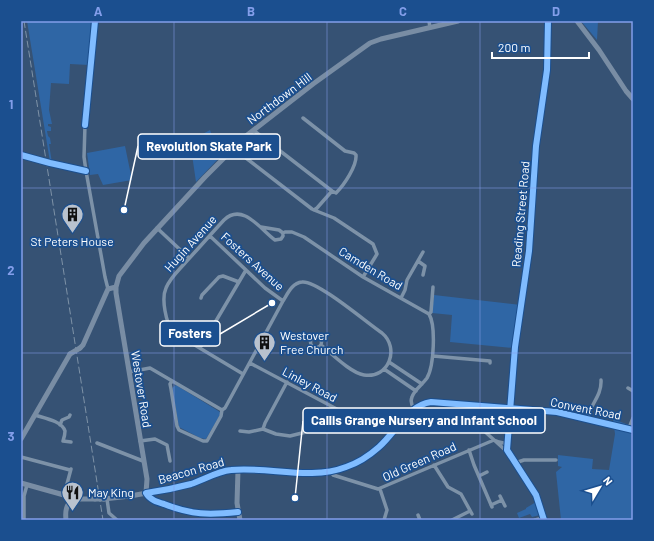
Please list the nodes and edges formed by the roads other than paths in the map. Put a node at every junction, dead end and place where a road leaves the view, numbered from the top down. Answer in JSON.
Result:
{"nodes":[{"id":1,"x":429,"y":21,"type":"edge"},
{"id":2,"x":458,"y":21,"type":"edge"},
{"id":3,"x":548,"y":21,"type":"edge"},
{"id":4,"x":577,"y":21,"type":"edge"},
{"id":5,"x":430,"y":28,"type":"junction"},
{"id":6,"x":633,"y":99,"type":"edge"},
{"id":7,"x":303,"y":118,"type":"dead end"},
{"id":8,"x":85,"y":126,"type":"dead end"},
{"id":9,"x":253,"y":130,"type":"junction"},
{"id":10,"x":233,"y":148,"type":"junction"},
{"id":11,"x":332,"y":191,"type":"junction"},
{"id":12,"x":314,"y":210,"type":"junction"},
{"id":13,"x":260,"y":227,"type":"junction"},
{"id":14,"x":157,"y":228,"type":"junction"},
{"id":15,"x":283,"y":233,"type":"junction"},
{"id":16,"x":210,"y":236,"type":"junction"},
{"id":17,"x":304,"y":237,"type":"joint"},
{"id":18,"x":423,"y":252,"type":"dead end"},
{"id":19,"x":189,"y":258,"type":"junction"},
{"id":20,"x":418,"y":261,"type":"junction"},
{"id":21,"x":246,"y":270,"type":"junction"},
{"id":22,"x":423,"y":275,"type":"dead end"},
{"id":23,"x":363,"y":277,"type":"junction"},
{"id":24,"x":239,"y":282,"type":"junction"},
{"id":25,"x":116,"y":287,"type":"junction"},
{"id":26,"x":433,"y":287,"type":"dead end"},
{"id":27,"x":108,"y":289,"type":"junction"},
{"id":28,"x":201,"y":298,"type":"dead end"},
{"id":29,"x":401,"y":298,"type":"junction"},
{"id":30,"x":283,"y":301,"type":"junction"},
{"id":31,"x":428,"y":314,"type":"junction"},
{"id":32,"x":321,"y":345,"type":"dead end"},
{"id":33,"x":200,"y":348,"type":"junction"},
{"id":34,"x":433,"y":356,"type":"junction"},
{"id":35,"x":250,"y":363,"type":"junction"},
{"id":36,"x":490,"y":363,"type":"dead end"},
{"id":37,"x":387,"y":365,"type":"junction"},
{"id":38,"x":129,"y":372,"type":"junction"},
{"id":39,"x":243,"y":374,"type":"junction"},
{"id":40,"x":601,"y":380,"type":"dead end"},
{"id":41,"x":172,"y":381,"type":"junction"},
{"id":42,"x":287,"y":382,"type":"junction"},
{"id":43,"x":422,"y":384,"type":"junction"},
{"id":44,"x":628,"y":388,"type":"dead end"},
{"id":45,"x":416,"y":391,"type":"junction"},
{"id":46,"x":633,"y":391,"type":"edge"},
{"id":47,"x":458,"y":404,"type":"junction"},
{"id":48,"x":414,"y":409,"type":"junction"},
{"id":49,"x":510,"y":409,"type":"junction"},
{"id":50,"x":222,"y":410,"type":"junction"},
{"id":51,"x":35,"y":415,"type":"junction"},
{"id":52,"x":70,"y":415,"type":"dead end"},
{"id":53,"x":587,"y":418,"type":"junction"},
{"id":54,"x":633,"y":418,"type":"edge"},
{"id":55,"x":60,"y":425,"type":"junction"},
{"id":56,"x":263,"y":428,"type":"junction"},
{"id":57,"x":340,"y":428,"type":"dead end"},
{"id":58,"x":631,"y":429,"type":"edge"},
{"id":59,"x":322,"y":430,"type":"dead end"},
{"id":60,"x":240,"y":431,"type":"dead end"},
{"id":61,"x":21,"y":439,"type":"edge"},
{"id":62,"x":494,"y":440,"type":"junction"},
{"id":63,"x":140,"y":441,"type":"junction"},
{"id":64,"x":71,"y":442,"type":"dead end"},
{"id":65,"x":97,"y":443,"type":"dead end"},
{"id":66,"x":507,"y":447,"type":"junction"},
{"id":67,"x":468,"y":450,"type":"junction"},
{"id":68,"x":21,"y":456,"type":"edge"},
{"id":69,"x":556,"y":460,"type":"dead end"},
{"id":70,"x":143,"y":461,"type":"junction"},
{"id":71,"x":170,"y":461,"type":"dead end"},
{"id":72,"x":514,"y":463,"type":"junction"},
{"id":73,"x":434,"y":465,"type":"junction"},
{"id":74,"x":238,"y":470,"type":"junction"},
{"id":75,"x":331,"y":472,"type":"junction"},
{"id":76,"x":487,"y":472,"type":"dead end"},
{"id":77,"x":479,"y":476,"type":"junction"},
{"id":78,"x":24,"y":484,"type":"edge"},
{"id":79,"x":380,"y":489,"type":"junction"},
{"id":80,"x":146,"y":493,"type":"junction"},
{"id":81,"x":65,"y":495,"type":"junction"},
{"id":82,"x":105,"y":499,"type":"junction"},
{"id":83,"x":71,"y":501,"type":"junction"},
{"id":84,"x":505,"y":506,"type":"dead end"},
{"id":85,"x":238,"y":512,"type":"junction"},
{"id":86,"x":543,"y":519,"type":"edge"},
{"id":87,"x":24,"y":520,"type":"edge"},
{"id":88,"x":66,"y":520,"type":"edge"},
{"id":89,"x":117,"y":520,"type":"edge"},
{"id":90,"x":240,"y":520,"type":"edge"},
{"id":91,"x":384,"y":520,"type":"edge"},
{"id":92,"x":452,"y":520,"type":"edge"},
{"id":93,"x":535,"y":520,"type":"edge"}],
"edges":[{"from":1,"to":5,"type":"street"},
{"from":2,"to":5,"type":"street","name":"Northdown Hill"},
{"from":3,"to":49,"type":"street","name":"Reading Street Road"},
{"from":4,"to":6,"type":"street"},
{"from":5,"to":9,"type":"street","name":"Northdown Hill"},
{"from":7,"to":11,"type":"street"},
{"from":8,"to":27,"type":"street"},
{"from":9,"to":10,"type":"street","name":"Northdown Hill"},
{"from":9,"to":11,"type":"street"},
{"from":10,"to":12,"type":"street"},
{"from":10,"to":14,"type":"street","name":"Northdown Hill"},
{"from":11,"to":12,"type":"street"},
{"from":12,"to":23,"type":"street"},
{"from":13,"to":15,"type":"street","name":"Hugin Avenue"},
{"from":13,"to":15,"type":"street","name":"Hugin Avenue"},
{"from":13,"to":16,"type":"street","name":"Hugin Avenue"},
{"from":14,"to":19,"type":"street"},
{"from":14,"to":25,"type":"street","name":"Northdown Hill"},
{"from":15,"to":17,"type":"street","name":"Hugin Avenue"},
{"from":16,"to":19,"type":"street","name":"Hugin Avenue"},
{"from":16,"to":21,"type":"street","name":"Fosters Avenue"},
{"from":17,"to":23,"type":"street","name":"Camden Road"},
{"from":18,"to":20,"type":"street"},
{"from":19,"to":33,"type":"street","name":"Hugin Avenue"},
{"from":20,"to":22,"type":"street"},
{"from":20,"to":29,"type":"street"},
{"from":21,"to":24,"type":"street"},
{"from":21,"to":30,"type":"street","name":"Fosters Avenue"},
{"from":23,"to":29,"type":"street","name":"Camden Road"},
{"from":24,"to":28,"type":"street"},
{"from":24,"to":33,"type":"street"},
{"from":25,"to":27,"type":"street"},
{"from":25,"to":38,"type":"street","name":"Westover Road"},
{"from":26,"to":31,"type":"street"},
{"from":27,"to":51,"type":"street","bridge":true},
{"from":29,"to":31,"type":"street","name":"Camden Road"},
{"from":30,"to":35,"type":"street"},
{"from":30,"to":37,"type":"street"},
{"from":31,"to":34,"type":"street"},
{"from":32,"to":37,"type":"street"},
{"from":33,"to":39,"type":"street","name":"Hugin Avenue"},
{"from":34,"to":36,"type":"street"},
{"from":34,"to":43,"type":"street"},
{"from":35,"to":39,"type":"street"},
{"from":35,"to":42,"type":"street","name":"Linley Road"},
{"from":37,"to":43,"type":"street"},
{"from":37,"to":45,"type":"street"},
{"from":38,"to":41,"type":"street"},
{"from":38,"to":63,"type":"street","name":"Westover Road"},
{"from":39,"to":50,"type":"street"},
{"from":40,"to":53,"type":"street"},
{"from":41,"to":50,"type":"street"},
{"from":41,"to":50,"type":"street"},
{"from":42,"to":56,"type":"street"},
{"from":42,"to":57,"type":"street","name":"Linley Road"},
{"from":43,"to":45,"type":"street"},
{"from":44,"to":46,"type":"street"},
{"from":45,"to":48,"type":"street"},
{"from":47,"to":48,"type":"street","name":"Beacon Road"},
{"from":47,"to":49,"type":"street","name":"Beacon Road"},
{"from":47,"to":62,"type":"street"},
{"from":48,"to":75,"type":"street","name":"Beacon Road"},
{"from":49,"to":53,"type":"street","name":"Convent Road"},
{"from":49,"to":66,"type":"street","name":"Reading Street Road"},
{"from":51,"to":55,"type":"street"},
{"from":51,"to":61,"type":"street"},
{"from":52,"to":55,"type":"street"},
{"from":53,"to":58,"type":"street","name":"Convent Road"},
{"from":54,"to":58,"type":"street"},
{"from":55,"to":64,"type":"street"},
{"from":56,"to":59,"type":"street"},
{"from":56,"to":60,"type":"street"},
{"from":62,"to":66,"type":"street"},
{"from":62,"to":67,"type":"street","name":"Old Green Road"},
{"from":63,"to":70,"type":"street","name":"Westover Road"},
{"from":63,"to":71,"type":"street"},
{"from":65,"to":70,"type":"street"},
{"from":66,"to":72,"type":"street"},
{"from":67,"to":73,"type":"street","name":"Old Green Road"},
{"from":67,"to":77,"type":"street"},
{"from":68,"to":81,"type":"street"},
{"from":69,"to":72,"type":"street"},
{"from":70,"to":80,"type":"street","name":"Westover Road"},
{"from":72,"to":86,"type":"street"},
{"from":73,"to":79,"type":"street","name":"Old Green Road"},
{"from":73,"to":92,"type":"street"},
{"from":74,"to":75,"type":"street","name":"Beacon Road"},
{"from":74,"to":80,"type":"street","name":"Beacon Road"},
{"from":74,"to":85,"type":"street"},
{"from":75,"to":79,"type":"street","name":"Old Green Road"},
{"from":76,"to":77,"type":"street"},
{"from":77,"to":84,"type":"street"},
{"from":78,"to":81,"type":"street"},
{"from":78,"to":87,"type":"street"},
{"from":79,"to":91,"type":"street"},
{"from":80,"to":82,"type":"street","name":"Beacon Road"},
{"from":80,"to":85,"type":"street"},
{"from":81,"to":83,"type":"street"},
{"from":82,"to":83,"type":"street","name":"Beacon Road","bridge":true},
{"from":82,"to":89,"type":"street"},
{"from":83,"to":88,"type":"street"},
{"from":85,"to":90,"type":"street"},
{"from":86,"to":93,"type":"street"}]}
